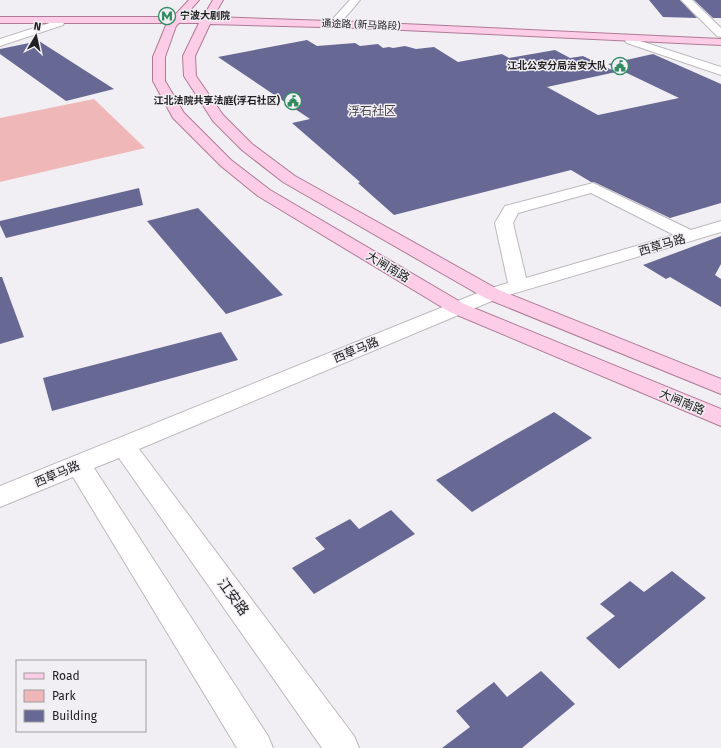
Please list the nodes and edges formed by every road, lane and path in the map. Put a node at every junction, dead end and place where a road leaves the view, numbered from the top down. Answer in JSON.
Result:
{"nodes":[{"id":1,"x":194,"y":0,"type":"edge"},
{"id":2,"x":218,"y":0,"type":"edge"},
{"id":3,"x":355,"y":0,"type":"edge"},
{"id":4,"x":686,"y":0,"type":"edge"},
{"id":5,"x":0,"y":20,"type":"edge"},
{"id":6,"x":173,"y":22,"type":"junction"},
{"id":7,"x":59,"y":23,"type":"junction"},
{"id":8,"x":205,"y":23,"type":"junction"},
{"id":9,"x":0,"y":24,"type":"edge"},
{"id":10,"x":334,"y":24,"type":"junction"},
{"id":11,"x":721,"y":34,"type":"edge"},
{"id":12,"x":631,"y":41,"type":"junction"},
{"id":13,"x":721,"y":42,"type":"edge"},
{"id":14,"x":0,"y":43,"type":"edge"},
{"id":15,"x":721,"y":46,"type":"edge"},
{"id":16,"x":721,"y":71,"type":"edge"},
{"id":17,"x":721,"y":226,"type":"edge"},
{"id":18,"x":690,"y":236,"type":"junction"},
{"id":19,"x":518,"y":287,"type":"junction"},
{"id":20,"x":492,"y":294,"type":"junction"},
{"id":21,"x":456,"y":308,"type":"junction"},
{"id":22,"x":721,"y":387,"type":"edge"},
{"id":23,"x":721,"y":418,"type":"edge"},
{"id":24,"x":124,"y":446,"type":"junction"},
{"id":25,"x":78,"y":465,"type":"junction"},
{"id":26,"x":0,"y":497,"type":"edge"},
{"id":27,"x":256,"y":748,"type":"edge"},
{"id":28,"x":342,"y":748,"type":"edge"}],
"edges":[{"from":1,"to":6,"type":"main road"},
{"from":2,"to":8,"type":"main road"},
{"from":3,"to":10,"type":"street"},
{"from":4,"to":11,"type":"street"},
{"from":5,"to":6,"type":"main road","name":"通途路 (新马路段)"},
{"from":6,"to":7,"type":"main road","name":"通途路 (新马路段)"},
{"from":6,"to":8,"type":"main road","name":"通途路 (新马路段)"},
{"from":6,"to":21,"type":"main road","name":"大闸南路"},
{"from":7,"to":9,"type":"main road","name":"通途路 (新马路段)"},
{"from":7,"to":14,"type":"street"},
{"from":8,"to":10,"type":"main road","name":"通途路 (新马路段)"},
{"from":8,"to":12,"type":"main road","name":"通途路 (新马路段)"},
{"from":8,"to":20,"type":"main road"},
{"from":10,"to":13,"type":"main road","name":"通途路 (新马路段)"},
{"from":12,"to":15,"type":"main road","name":"通途路 (新马路段)"},
{"from":12,"to":16,"type":"street"},
{"from":17,"to":18,"type":"street","name":"西草马路"},
{"from":18,"to":19,"type":"street","name":"西草马路"},
{"from":18,"to":19,"type":"street"},
{"from":19,"to":20,"type":"street","name":"西草马路"},
{"from":20,"to":21,"type":"street","name":"西草马路"},
{"from":20,"to":22,"type":"main road"},
{"from":21,"to":23,"type":"main road","name":"大闸南路"},
{"from":21,"to":24,"type":"street","name":"西草马路"},
{"from":24,"to":25,"type":"street","name":"西草马路"},
{"from":24,"to":28,"type":"street","name":"江安路"},
{"from":25,"to":26,"type":"street","name":"西草马路"},
{"from":25,"to":27,"type":"street"}]}
